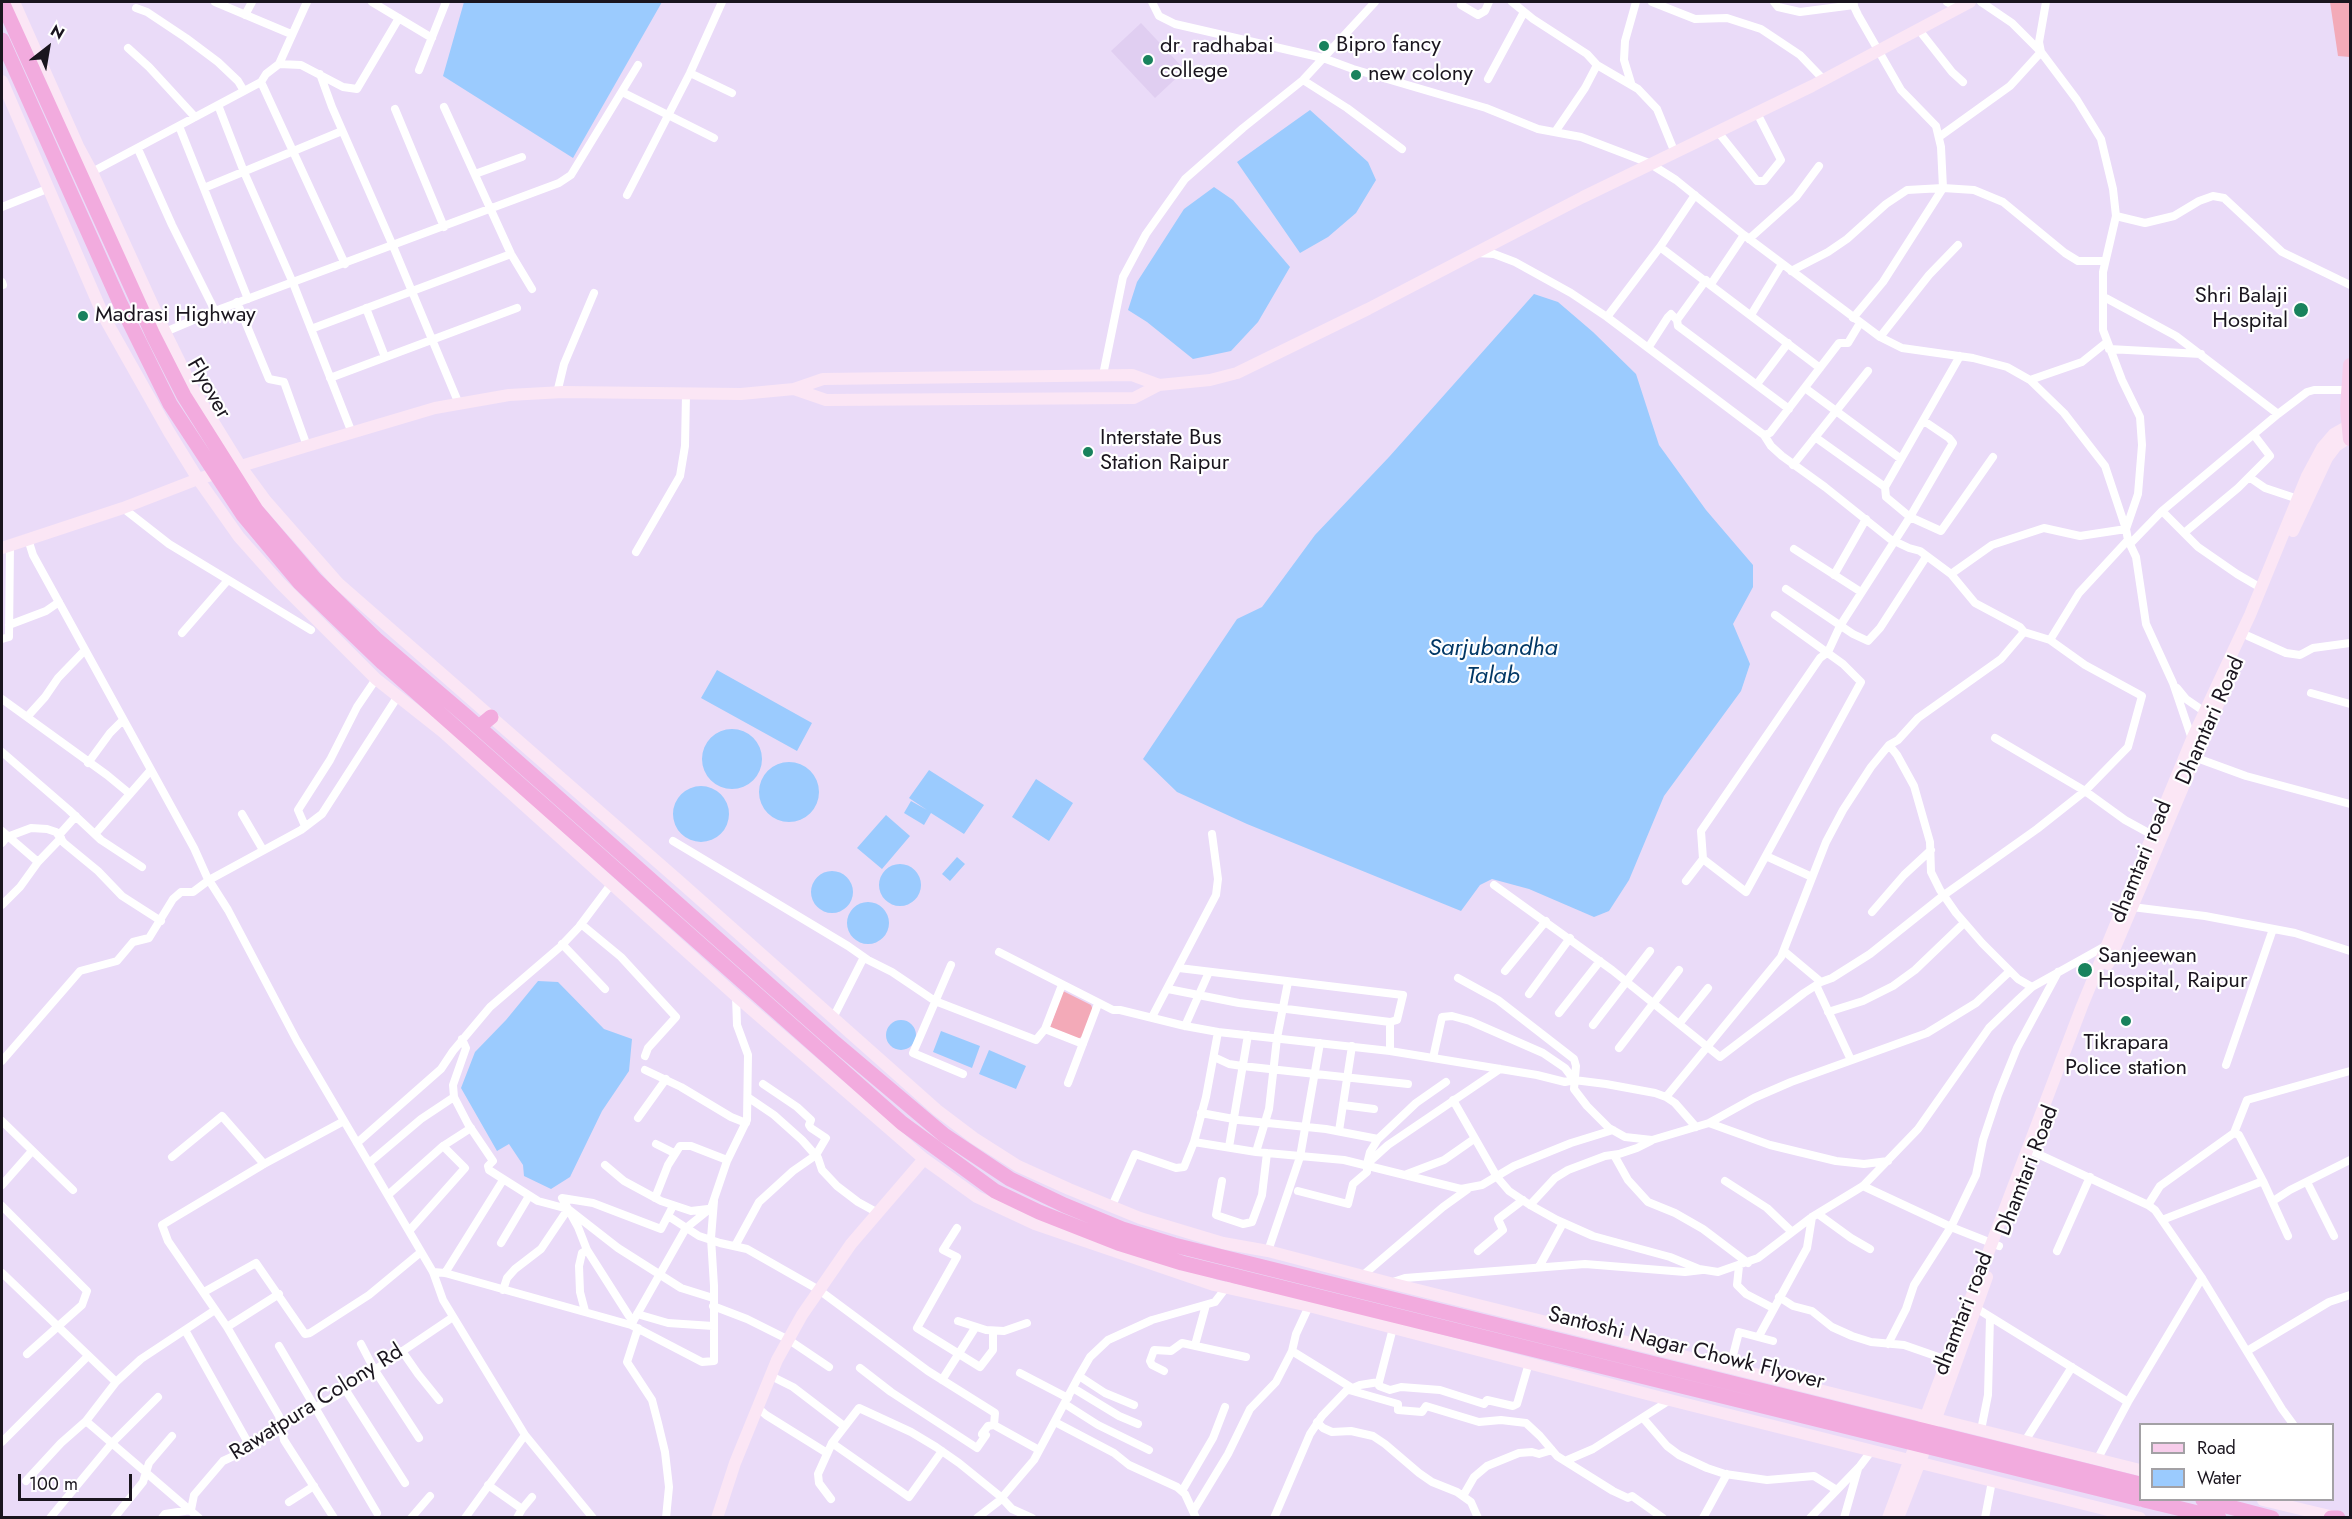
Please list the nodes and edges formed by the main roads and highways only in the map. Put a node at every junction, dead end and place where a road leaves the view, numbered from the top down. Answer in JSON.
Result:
{"nodes":[{"id":1,"x":2,"y":2,"type":"edge"},
{"id":2,"x":2,"y":40,"type":"edge"},
{"id":3,"x":2350,"y":367,"type":"edge"},
{"id":4,"x":2349,"y":389,"type":"edge"},
{"id":5,"x":2350,"y":433,"type":"edge"},
{"id":6,"x":406,"y":684,"type":"junction"},
{"id":7,"x":491,"y":717,"type":"road end"},
{"id":8,"x":479,"y":728,"type":"junction"},
{"id":9,"x":1222,"y":1250,"type":"joint"},
{"id":10,"x":1229,"y":1281,"type":"joint"},
{"id":11,"x":1475,"y":1327,"type":"junction"},
{"id":12,"x":2139,"y":1484,"type":"edge"},
{"id":13,"x":2139,"y":1498,"type":"edge"},
{"id":14,"x":2157,"y":1501,"type":"edge"},
{"id":15,"x":2209,"y":1508,"type":"edge"},
{"id":16,"x":2272,"y":1518,"type":"edge"}],
"edges":[{"from":1,"to":6,"type":"highway","name":"Flyover"},
{"from":2,"to":6,"type":"highway","name":"Flyover"},
{"from":3,"to":4,"type":"main road"},
{"from":4,"to":5,"type":"main road"},
{"from":6,"to":8,"type":"highway","name":"Flyover"},
{"from":6,"to":10,"type":"highway","name":"Flyover"},
{"from":7,"to":8,"type":"highway"},
{"from":8,"to":9,"type":"highway","name":"Flyover"},
{"from":9,"to":11,"type":"highway","name":"Santoshi Nagar Chowk Flyover"},
{"from":10,"to":11,"type":"highway","name":"Santoshi Nagar Chowk Flyover"},
{"from":11,"to":12,"type":"highway","name":"Santoshi Nagar Chowk Flyover"},
{"from":11,"to":13,"type":"highway","name":"Santoshi Nagar Chowk Flyover"},
{"from":14,"to":15,"type":"highway","name":"Santoshi Nagar Chowk Flyover"},
{"from":15,"to":16,"type":"highway","name":"Santoshi Nagar Chowk Flyover"}]}
